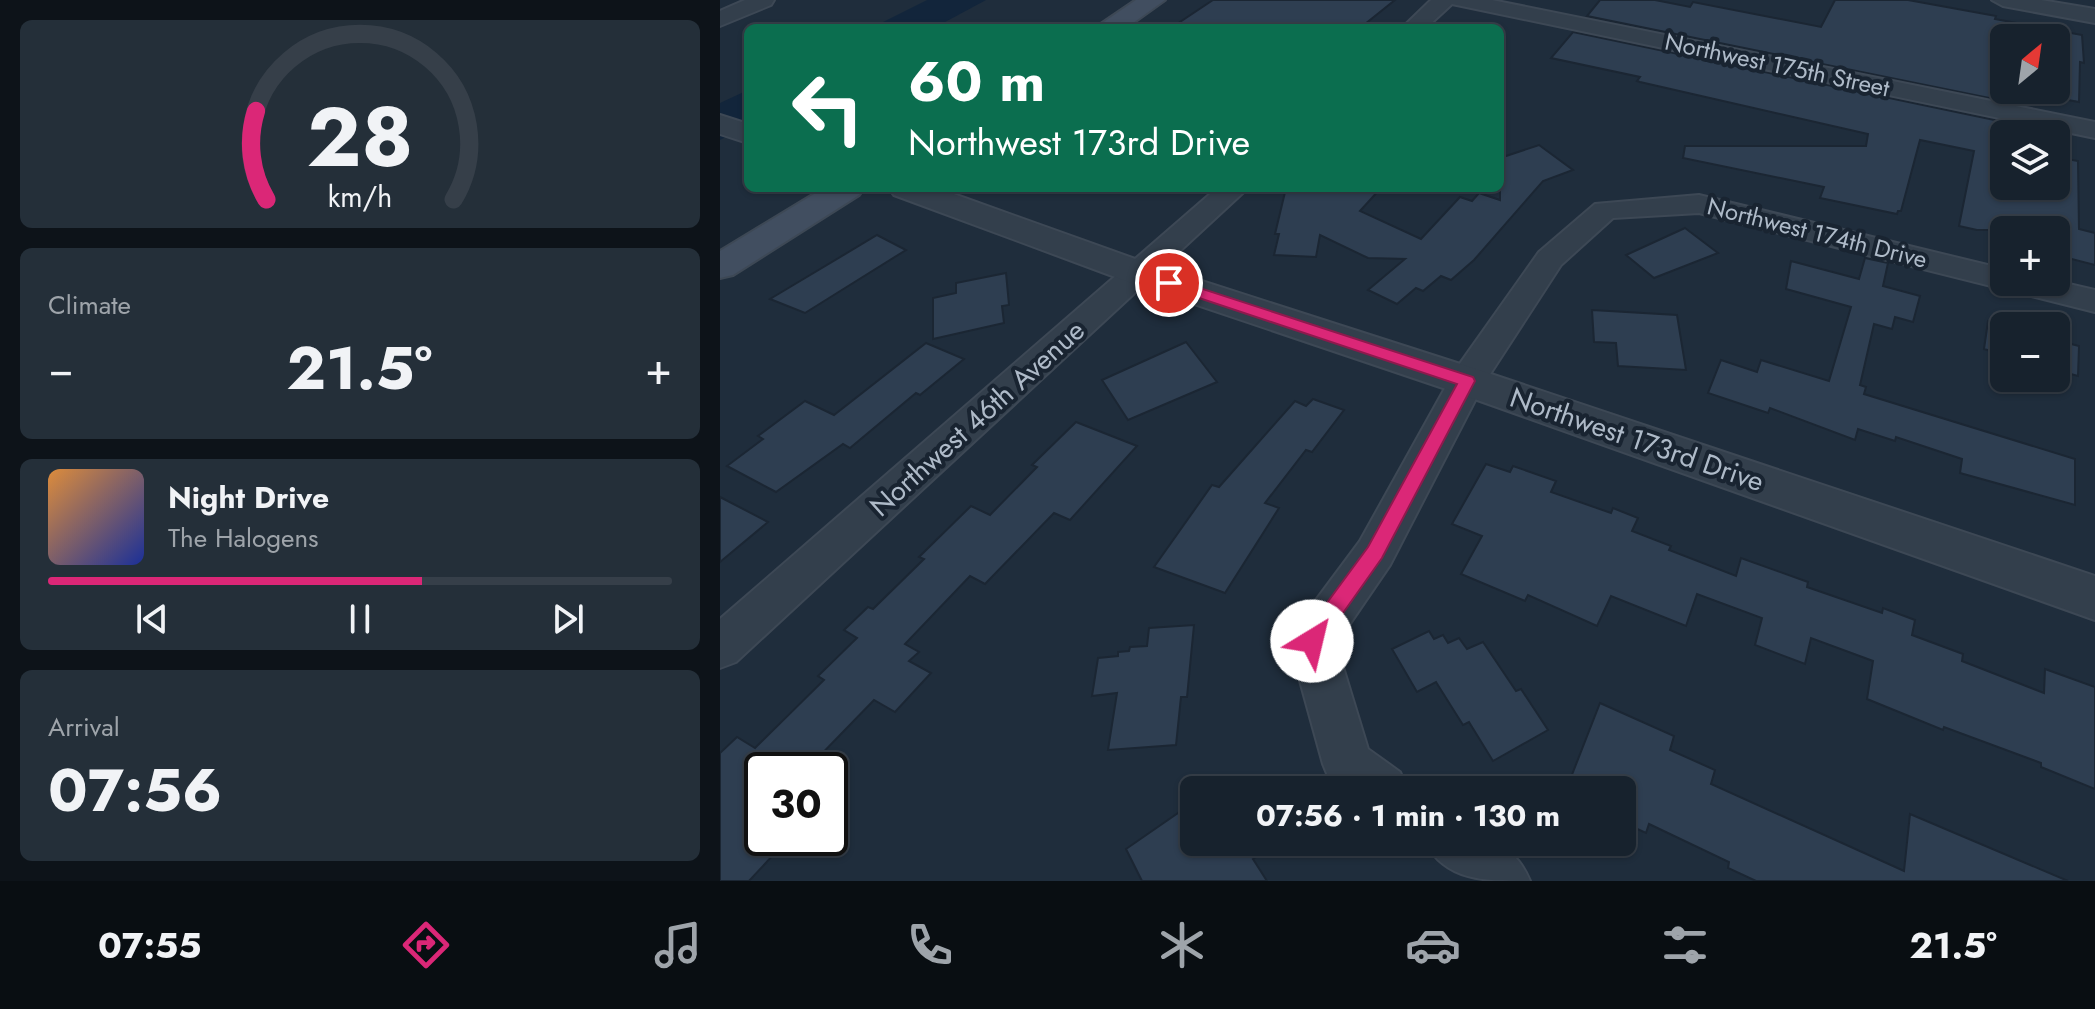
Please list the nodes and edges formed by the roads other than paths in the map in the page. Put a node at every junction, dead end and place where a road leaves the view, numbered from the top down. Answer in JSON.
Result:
{"nodes":[{"id":1,"x":763,"y":0,"type":"edge"},
{"id":2,"x":1153,"y":0,"type":"edge"},
{"id":3,"x":1444,"y":0,"type":"edge"},
{"id":4,"x":1460,"y":0,"type":"edge"},
{"id":5,"x":2003,"y":0,"type":"edge"},
{"id":6,"x":2095,"y":16,"type":"edge"},
{"id":7,"x":720,"y":19,"type":"edge"},
{"id":8,"x":1114,"y":24,"type":"edge"},
{"id":9,"x":1417,"y":24,"type":"edge"},
{"id":10,"x":2095,"y":130,"type":"edge"},
{"id":11,"x":841,"y":192,"type":"edge"},
{"id":12,"x":917,"y":192,"type":"edge"},
{"id":13,"x":1230,"y":192,"type":"edge"},
{"id":14,"x":720,"y":267,"type":"edge"},
{"id":15,"x":1139,"y":273,"type":"junction"},
{"id":16,"x":1990,"y":276,"type":"edge"},
{"id":17,"x":2070,"y":295,"type":"edge"},
{"id":18,"x":2095,"y":301,"type":"edge"},
{"id":19,"x":1467,"y":381,"type":"junction"},
{"id":20,"x":2095,"y":598,"type":"edge"},
{"id":21,"x":720,"y":648,"type":"edge"},
{"id":22,"x":1364,"y":776,"type":"edge"},
{"id":23,"x":1470,"y":856,"type":"edge"},
{"id":24,"x":1503,"y":881,"type":"edge"}],
"edges":[{"from":1,"to":7,"type":"street"},
{"from":2,"to":8,"type":"main road"},
{"from":3,"to":9,"type":"street"},
{"from":4,"to":10,"type":"street","name":"Northwest 175th Street"},
{"from":5,"to":6,"type":"street"},
{"from":11,"to":14,"type":"main road"},
{"from":12,"to":15,"type":"street","name":"Northwest 173rd Drive"},
{"from":13,"to":15,"type":"street","name":"Northwest 46th Avenue"},
{"from":15,"to":19,"type":"street","name":"Northwest 173rd Drive"},
{"from":15,"to":21,"type":"street","name":"Northwest 46th Avenue"},
{"from":16,"to":19,"type":"street","name":"Northwest 174th Drive"},
{"from":17,"to":18,"type":"street"},
{"from":19,"to":20,"type":"street","name":"Northwest 173rd Drive"},
{"from":19,"to":22,"type":"street","name":"Northwest 174th Drive"},
{"from":23,"to":24,"type":"street"}]}
